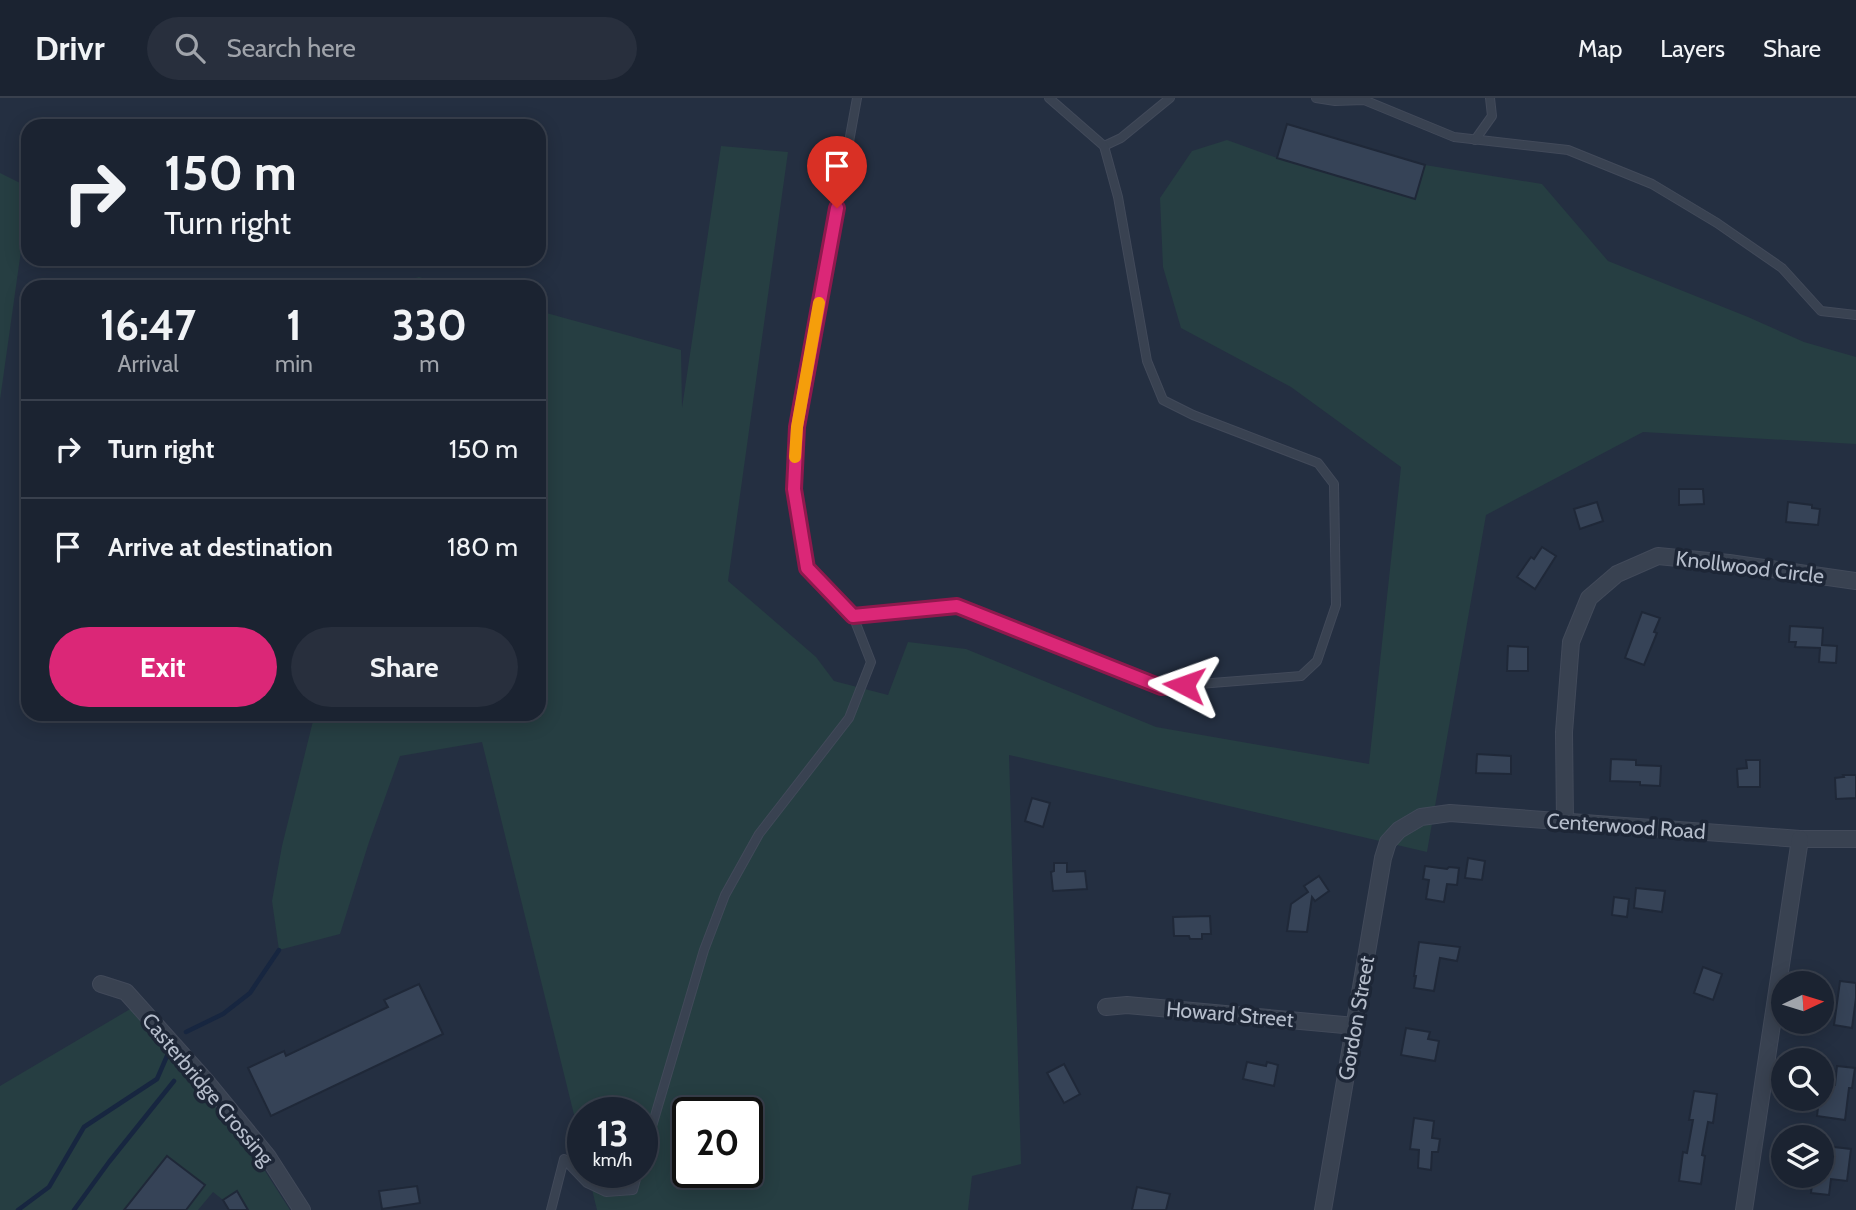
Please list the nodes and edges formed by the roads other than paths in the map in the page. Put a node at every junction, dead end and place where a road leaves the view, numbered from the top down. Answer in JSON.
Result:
{"nodes":[{"id":1,"x":857,"y":98,"type":"edge"},
{"id":2,"x":1049,"y":98,"type":"edge"},
{"id":3,"x":1170,"y":98,"type":"edge"},
{"id":4,"x":1316,"y":98,"type":"edge"},
{"id":5,"x":1490,"y":98,"type":"edge"},
{"id":6,"x":1357,"y":99,"type":"edge"},
{"id":7,"x":1475,"y":139,"type":"junction"},
{"id":8,"x":1104,"y":146,"type":"junction"},
{"id":9,"x":1856,"y":315,"type":"edge"},
{"id":10,"x":1856,"y":581,"type":"edge"},
{"id":11,"x":853,"y":616,"type":"junction"},
{"id":12,"x":1565,"y":821,"type":"junction"},
{"id":13,"x":1399,"y":830,"type":"joint"},
{"id":14,"x":1800,"y":839,"type":"junction"},
{"id":15,"x":1856,"y":839,"type":"edge"},
{"id":16,"x":101,"y":984,"type":"dead end"},
{"id":17,"x":1106,"y":1007,"type":"dead end"},
{"id":18,"x":1354,"y":1026,"type":"junction"},
{"id":19,"x":658,"y":1107,"type":"edge"},
{"id":20,"x":567,"y":1162,"type":"edge"},
{"id":21,"x":598,"y":1188,"type":"edge"},
{"id":22,"x":634,"y":1188,"type":"edge"},
{"id":23,"x":302,"y":1210,"type":"edge"},
{"id":24,"x":551,"y":1210,"type":"edge"},
{"id":25,"x":1323,"y":1210,"type":"edge"},
{"id":26,"x":1744,"y":1210,"type":"edge"}],
"edges":[{"from":1,"to":11,"type":"lane"},
{"from":2,"to":8,"type":"lane"},
{"from":3,"to":8,"type":"lane"},
{"from":4,"to":6,"type":"lane"},
{"from":5,"to":7,"type":"lane"},
{"from":6,"to":7,"type":"lane"},
{"from":7,"to":9,"type":"lane"},
{"from":8,"to":11,"type":"lane"},
{"from":10,"to":12,"type":"street","name":"Knollwood Circle"},
{"from":11,"to":19,"type":"lane"},
{"from":12,"to":13,"type":"street","name":"Centerwood Road"},
{"from":12,"to":14,"type":"street","name":"Centerwood Road"},
{"from":13,"to":18,"type":"street","name":"Gordon Street"},
{"from":14,"to":15,"type":"street","name":"Centerwood Road"},
{"from":14,"to":26,"type":"street"},
{"from":16,"to":23,"type":"street","name":"Casterbridge Crossing"},
{"from":17,"to":18,"type":"street","name":"Howard Street"},
{"from":18,"to":25,"type":"street","name":"Gordon Street"},
{"from":20,"to":24,"type":"lane"},
{"from":21,"to":22,"type":"lane"}]}
